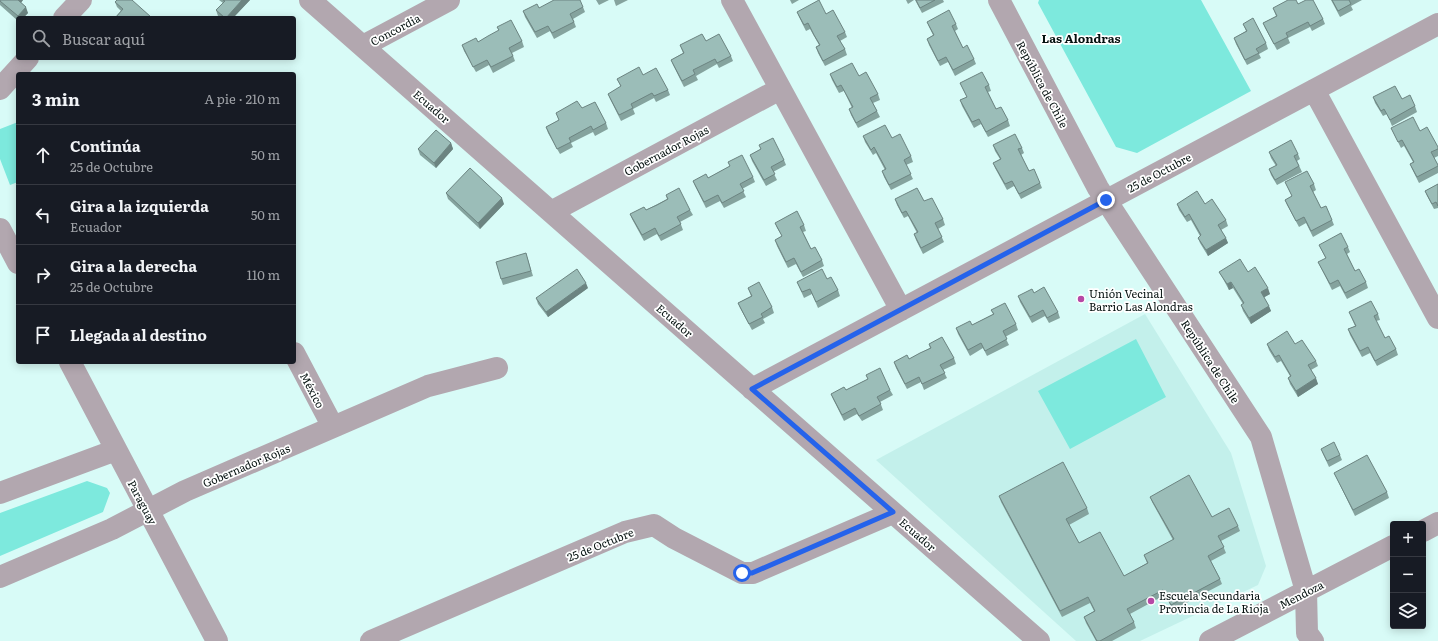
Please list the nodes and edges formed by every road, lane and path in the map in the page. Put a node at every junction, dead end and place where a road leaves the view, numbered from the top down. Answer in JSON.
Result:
{"nodes":[{"id":1,"x":80,"y":0,"type":"edge"},
{"id":2,"x":310,"y":0,"type":"edge"},
{"id":3,"x":449,"y":0,"type":"edge"},
{"id":4,"x":732,"y":0,"type":"edge"},
{"id":5,"x":999,"y":0,"type":"edge"},
{"id":6,"x":66,"y":16,"type":"edge"},
{"id":7,"x":1438,"y":24,"type":"edge"},
{"id":8,"x":363,"y":46,"type":"junction"},
{"id":9,"x":26,"y":60,"type":"edge"},
{"id":10,"x":0,"y":89,"type":"edge"},
{"id":11,"x":780,"y":89,"type":"junction"},
{"id":12,"x":1314,"y":90,"type":"junction"},
{"id":13,"x":1106,"y":200,"type":"junction"},
{"id":14,"x":551,"y":212,"type":"junction"},
{"id":15,"x":901,"y":310,"type":"junction"},
{"id":16,"x":1438,"y":318,"type":"edge"},
{"id":17,"x":296,"y":357,"type":"edge"},
{"id":18,"x":71,"y":364,"type":"edge"},
{"id":19,"x":497,"y":368,"type":"dead end"},
{"id":20,"x":752,"y":389,"type":"junction"},
{"id":21,"x":333,"y":427,"type":"junction"},
{"id":22,"x":116,"y":450,"type":"junction"},
{"id":23,"x":0,"y":493,"type":"edge"},
{"id":24,"x":148,"y":510,"type":"junction"},
{"id":25,"x":893,"y":512,"type":"junction"},
{"id":26,"x":1438,"y":523,"type":"edge"},
{"id":27,"x":1426,"y":529,"type":"edge"},
{"id":28,"x":1390,"y":548,"type":"edge"},
{"id":29,"x":0,"y":577,"type":"edge"},
{"id":30,"x":1306,"y":591,"type":"junction"},
{"id":31,"x":217,"y":641,"type":"edge"},
{"id":32,"x":371,"y":641,"type":"edge"},
{"id":33,"x":1039,"y":641,"type":"edge"},
{"id":34,"x":1210,"y":641,"type":"edge"},
{"id":35,"x":1313,"y":641,"type":"edge"}],
"edges":[{"from":1,"to":6,"type":"street"},
{"from":2,"to":8,"type":"street","name":"Ecuador"},
{"from":3,"to":8,"type":"street","name":"Concordia"},
{"from":4,"to":11,"type":"street"},
{"from":5,"to":13,"type":"street","name":"República de Chile"},
{"from":7,"to":12,"type":"street","name":"25 de Octubre"},
{"from":8,"to":14,"type":"street","name":"Ecuador"},
{"from":9,"to":10,"type":"street"},
{"from":11,"to":14,"type":"street","name":"Gobernador Rojas"},
{"from":11,"to":15,"type":"street"},
{"from":12,"to":13,"type":"street","name":"25 de Octubre"},
{"from":12,"to":16,"type":"street"},
{"from":13,"to":15,"type":"street","name":"25 de Octubre"},
{"from":13,"to":30,"type":"street","name":"República de Chile"},
{"from":14,"to":20,"type":"street","name":"Ecuador"},
{"from":15,"to":20,"type":"street","name":"25 de Octubre"},
{"from":17,"to":21,"type":"street","name":"México"},
{"from":18,"to":22,"type":"street","name":"Paraguay"},
{"from":19,"to":21,"type":"street","name":"Gobernador Rojas"},
{"from":20,"to":25,"type":"street","name":"Ecuador"},
{"from":21,"to":24,"type":"street","name":"Gobernador Rojas"},
{"from":22,"to":23,"type":"street"},
{"from":22,"to":24,"type":"street","name":"Paraguay"},
{"from":24,"to":29,"type":"street","name":"Gobernador Rojas"},
{"from":24,"to":31,"type":"street","name":"Paraguay"},
{"from":25,"to":32,"type":"street","name":"25 de Octubre"},
{"from":25,"to":33,"type":"street","name":"Ecuador"},
{"from":26,"to":27,"type":"street"},
{"from":28,"to":30,"type":"street","name":"Mendoza"},
{"from":30,"to":34,"type":"street","name":"Mendoza"},
{"from":30,"to":35,"type":"street","name":"República de Chile"}]}
